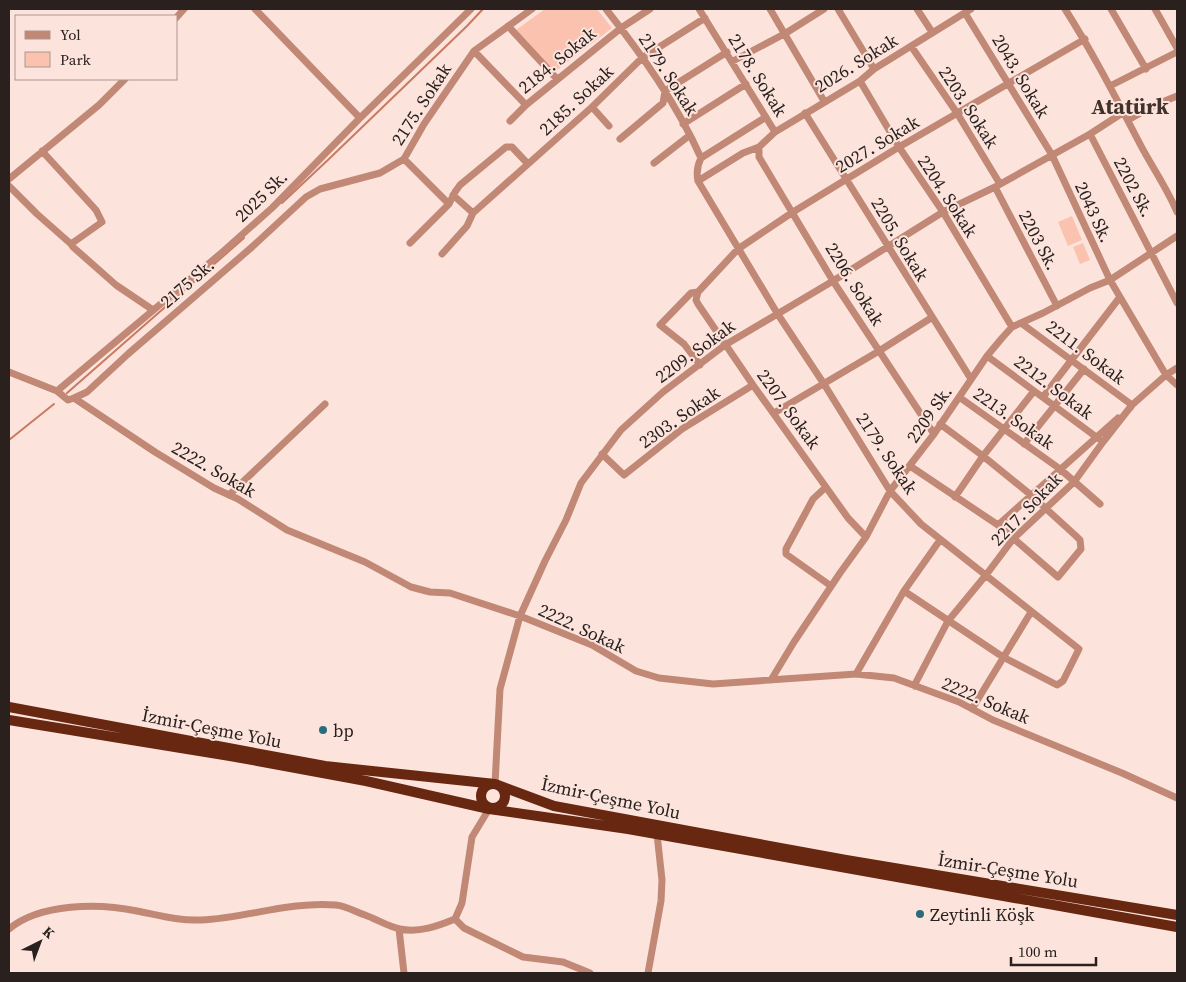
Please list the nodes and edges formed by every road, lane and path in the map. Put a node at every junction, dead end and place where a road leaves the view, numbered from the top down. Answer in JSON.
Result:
{"nodes":[{"id":1,"x":255,"y":9,"type":"edge"},
{"id":2,"x":471,"y":9,"type":"edge"},
{"id":3,"x":532,"y":9,"type":"edge"},
{"id":4,"x":606,"y":9,"type":"edge"},
{"id":5,"x":650,"y":9,"type":"edge"},
{"id":6,"x":700,"y":9,"type":"edge"},
{"id":7,"x":770,"y":9,"type":"edge"},
{"id":8,"x":824,"y":9,"type":"edge"},
{"id":9,"x":838,"y":9,"type":"edge"},
{"id":10,"x":917,"y":9,"type":"edge"},
{"id":11,"x":1066,"y":9,"type":"edge"},
{"id":12,"x":1112,"y":9,"type":"edge"},
{"id":13,"x":1155,"y":9,"type":"edge"},
{"id":14,"x":968,"y":11,"type":"edge"},
{"id":15,"x":705,"y":18,"type":"junction"},
{"id":16,"x":508,"y":26,"type":"junction"},
{"id":17,"x":621,"y":28,"type":"junction"},
{"id":18,"x":932,"y":32,"type":"junction"},
{"id":19,"x":786,"y":33,"type":"junction"},
{"id":20,"x":1085,"y":39,"type":"junction"},
{"id":21,"x":911,"y":46,"type":"junction"},
{"id":22,"x":1177,"y":50,"type":"edge"},
{"id":23,"x":474,"y":51,"type":"junction"},
{"id":24,"x":726,"y":52,"type":"junction"},
{"id":25,"x":642,"y":58,"type":"junction"},
{"id":26,"x":733,"y":61,"type":"junction"},
{"id":27,"x":874,"y":69,"type":"junction"},
{"id":28,"x":1146,"y":69,"type":"junction"},
{"id":29,"x":557,"y":79,"type":"junction"},
{"id":30,"x":124,"y":80,"type":"edge"},
{"id":31,"x":860,"y":81,"type":"junction"},
{"id":32,"x":1008,"y":83,"type":"junction"},
{"id":33,"x":746,"y":84,"type":"junction"},
{"id":34,"x":1110,"y":86,"type":"junction"},
{"id":35,"x":665,"y":91,"type":"junction"},
{"id":36,"x":1177,"y":96,"type":"edge"},
{"id":37,"x":824,"y":101,"type":"junction"},
{"id":38,"x":526,"y":105,"type":"junction"},
{"id":39,"x":592,"y":108,"type":"junction"},
{"id":40,"x":1124,"y":112,"type":"junction"},
{"id":41,"x":804,"y":113,"type":"junction"},
{"id":42,"x":957,"y":113,"type":"junction"},
{"id":43,"x":766,"y":117,"type":"junction"},
{"id":44,"x":360,"y":118,"type":"junction"},
{"id":45,"x":1128,"y":120,"type":"junction"},
{"id":46,"x":510,"y":121,"type":"dead end"},
{"id":47,"x":683,"y":124,"type":"junction"},
{"id":48,"x":609,"y":126,"type":"dead end"},
{"id":49,"x":775,"y":132,"type":"junction"},
{"id":50,"x":1090,"y":134,"type":"junction"},
{"id":51,"x":690,"y":135,"type":"junction"},
{"id":52,"x":620,"y":139,"type":"dead end"},
{"id":53,"x":759,"y":147,"type":"junction"},
{"id":54,"x":899,"y":147,"type":"junction"},
{"id":55,"x":42,"y":151,"type":"junction"},
{"id":56,"x":1052,"y":155,"type":"junction"},
{"id":57,"x":701,"y":158,"type":"junction"},
{"id":58,"x":404,"y":159,"type":"junction"},
{"id":59,"x":654,"y":163,"type":"dead end"},
{"id":60,"x":528,"y":164,"type":"junction"},
{"id":61,"x":9,"y":179,"type":"edge"},
{"id":62,"x":847,"y":179,"type":"junction"},
{"id":63,"x":698,"y":181,"type":"junction"},
{"id":64,"x":9,"y":186,"type":"edge"},
{"id":65,"x":997,"y":186,"type":"junction"},
{"id":66,"x":320,"y":189,"type":"joint"},
{"id":67,"x":1177,"y":192,"type":"edge"},
{"id":68,"x":453,"y":194,"type":"junction"},
{"id":69,"x":1170,"y":195,"type":"junction"},
{"id":70,"x":449,"y":204,"type":"junction"},
{"id":71,"x":793,"y":212,"type":"junction"},
{"id":72,"x":942,"y":212,"type":"junction"},
{"id":73,"x":1177,"y":212,"type":"edge"},
{"id":74,"x":474,"y":213,"type":"junction"},
{"id":75,"x":1177,"y":236,"type":"edge"},
{"id":76,"x":410,"y":243,"type":"dead end"},
{"id":77,"x":71,"y":244,"type":"junction"},
{"id":78,"x":887,"y":246,"type":"junction"},
{"id":79,"x":738,"y":249,"type":"junction"},
{"id":80,"x":442,"y":254,"type":"dead end"},
{"id":81,"x":1152,"y":254,"type":"junction"},
{"id":82,"x":1110,"y":280,"type":"junction"},
{"id":83,"x":833,"y":281,"type":"junction"},
{"id":84,"x":698,"y":292,"type":"junction"},
{"id":85,"x":1120,"y":297,"type":"junction"},
{"id":86,"x":1177,"y":303,"type":"edge"},
{"id":87,"x":1057,"y":306,"type":"junction"},
{"id":88,"x":154,"y":310,"type":"junction"},
{"id":89,"x":777,"y":313,"type":"junction"},
{"id":90,"x":931,"y":318,"type":"junction"},
{"id":91,"x":1021,"y":323,"type":"junction"},
{"id":92,"x":1012,"y":327,"type":"junction"},
{"id":93,"x":725,"y":345,"type":"junction"},
{"id":94,"x":879,"y":350,"type":"junction"},
{"id":95,"x":987,"y":356,"type":"junction"},
{"id":96,"x":1072,"y":360,"type":"junction"},
{"id":97,"x":700,"y":365,"type":"junction"},
{"id":98,"x":1177,"y":368,"type":"edge"},
{"id":99,"x":1084,"y":369,"type":"junction"},
{"id":100,"x":9,"y":372,"type":"edge"},
{"id":101,"x":1166,"y":375,"type":"junction"},
{"id":102,"x":971,"y":379,"type":"junction"},
{"id":103,"x":824,"y":384,"type":"junction"},
{"id":104,"x":753,"y":385,"type":"junction"},
{"id":105,"x":1177,"y":386,"type":"edge"},
{"id":106,"x":57,"y":390,"type":"junction"},
{"id":107,"x":1034,"y":391,"type":"junction"},
{"id":108,"x":959,"y":397,"type":"junction"},
{"id":109,"x":1042,"y":397,"type":"junction"},
{"id":110,"x":74,"y":398,"type":"junction"},
{"id":111,"x":325,"y":404,"type":"dead end"},
{"id":112,"x":1055,"y":406,"type":"junction"},
{"id":113,"x":1132,"y":406,"type":"junction"},
{"id":114,"x":774,"y":413,"type":"junction"},
{"id":115,"x":940,"y":424,"type":"junction"},
{"id":116,"x":1005,"y":429,"type":"junction"},
{"id":117,"x":934,"y":434,"type":"junction"},
{"id":118,"x":1100,"y":440,"type":"junction"},
{"id":119,"x":1024,"y":444,"type":"junction"},
{"id":120,"x":602,"y":454,"type":"junction"},
{"id":121,"x":983,"y":456,"type":"junction"},
{"id":122,"x":910,"y":466,"type":"junction"},
{"id":123,"x":1060,"y":469,"type":"junction"},
{"id":124,"x":1074,"y":482,"type":"junction"},
{"id":125,"x":826,"y":487,"type":"junction"},
{"id":126,"x":890,"y":492,"type":"junction"},
{"id":127,"x":229,"y":495,"type":"junction"},
{"id":128,"x":1031,"y":495,"type":"junction"},
{"id":129,"x":955,"y":498,"type":"junction"},
{"id":130,"x":1100,"y":504,"type":"dead end"},
{"id":131,"x":1045,"y":509,"type":"junction"},
{"id":132,"x":998,"y":525,"type":"junction"},
{"id":133,"x":866,"y":537,"type":"junction"},
{"id":134,"x":1013,"y":539,"type":"junction"},
{"id":135,"x":940,"y":540,"type":"junction"},
{"id":136,"x":986,"y":576,"type":"junction"},
{"id":137,"x":832,"y":586,"type":"junction"},
{"id":138,"x":904,"y":591,"type":"junction"},
{"id":139,"x":1031,"y":612,"type":"junction"},
{"id":140,"x":520,"y":616,"type":"junction"},
{"id":141,"x":948,"y":621,"type":"junction"},
{"id":142,"x":1003,"y":658,"type":"junction"},
{"id":143,"x":856,"y":674,"type":"junction"},
{"id":144,"x":771,"y":680,"type":"junction"},
{"id":145,"x":914,"y":686,"type":"junction"},
{"id":146,"x":9,"y":707,"type":"edge"},
{"id":147,"x":972,"y":709,"type":"junction"},
{"id":148,"x":9,"y":720,"type":"edge"},
{"id":149,"x":496,"y":784,"type":"junction"},
{"id":150,"x":1177,"y":798,"type":"edge"},
{"id":151,"x":489,"y":809,"type":"junction"},
{"id":152,"x":657,"y":834,"type":"junction"},
{"id":153,"x":1177,"y":915,"type":"edge"},
{"id":154,"x":455,"y":920,"type":"junction"},
{"id":155,"x":1177,"y":927,"type":"edge"},
{"id":156,"x":9,"y":929,"type":"edge"},
{"id":157,"x":399,"y":929,"type":"junction"},
{"id":158,"x":404,"y":973,"type":"edge"},
{"id":159,"x":590,"y":973,"type":"edge"},
{"id":160,"x":648,"y":973,"type":"edge"}],
"edges":[{"from":1,"to":44,"type":"street"},
{"from":2,"to":44,"type":"street","name":"2025 Sk."},
{"from":3,"to":16,"type":"street","name":"2175. Sokak"},
{"from":4,"to":17,"type":"street","name":"2179. Sokak"},
{"from":5,"to":17,"type":"street","name":"2184. Sokak"},
{"from":6,"to":15,"type":"street","name":"2178. Sokak"},
{"from":7,"to":19,"type":"street"},
{"from":8,"to":19,"type":"street"},
{"from":9,"to":27,"type":"street"},
{"from":10,"to":18,"type":"street"},
{"from":11,"to":20,"type":"street"},
{"from":12,"to":28,"type":"street"},
{"from":13,"to":22,"type":"street"},
{"from":14,"to":18,"type":"street","name":"2026. Sokak"},
{"from":14,"to":32,"type":"street","name":"2043. Sokak"},
{"from":15,"to":24,"type":"street","name":"2178. Sokak"},
{"from":15,"to":25,"type":"street","name":"2185. Sokak"},
{"from":16,"to":23,"type":"street","name":"2175. Sokak"},
{"from":16,"to":29,"type":"street"},
{"from":17,"to":25,"type":"street","name":"2179. Sokak"},
{"from":17,"to":29,"type":"street","name":"2184. Sokak"},
{"from":18,"to":21,"type":"street","name":"2026. Sokak"},
{"from":19,"to":26,"type":"street"},
{"from":19,"to":37,"type":"street"},
{"from":20,"to":32,"type":"street","name":"2027. Sokak"},
{"from":20,"to":34,"type":"street"},
{"from":21,"to":27,"type":"street","name":"2026. Sokak"},
{"from":21,"to":42,"type":"street","name":"2203. Sokak"},
{"from":22,"to":28,"type":"street"},
{"from":23,"to":38,"type":"street"},
{"from":23,"to":58,"type":"street","name":"2175. Sokak"},
{"from":24,"to":26,"type":"street","name":"2178. Sokak"},
{"from":24,"to":35,"type":"street"},
{"from":25,"to":35,"type":"street","name":"2179. Sokak"},
{"from":25,"to":39,"type":"street","name":"2185. Sokak"},
{"from":26,"to":33,"type":"street","name":"2178. Sokak"},
{"from":27,"to":31,"type":"street","name":"2026. Sokak"},
{"from":28,"to":34,"type":"street"},
{"from":29,"to":38,"type":"street","name":"2184. Sokak"},
{"from":30,"to":55,"type":"street"},
{"from":31,"to":37,"type":"street","name":"2026. Sokak"},
{"from":31,"to":54,"type":"street","name":"2204. Sokak"},
{"from":32,"to":42,"type":"street","name":"2027. Sokak"},
{"from":32,"to":56,"type":"street","name":"2043. Sokak"},
{"from":33,"to":43,"type":"street","name":"2178. Sokak"},
{"from":33,"to":47,"type":"street"},
{"from":34,"to":40,"type":"street"},
{"from":35,"to":47,"type":"street","name":"2179. Sokak"},
{"from":35,"to":52,"type":"street"},
{"from":36,"to":45,"type":"street"},
{"from":37,"to":41,"type":"street","name":"2026. Sokak"},
{"from":38,"to":46,"type":"street","name":"2184. Sokak"},
{"from":39,"to":48,"type":"street"},
{"from":39,"to":60,"type":"street","name":"2185. Sokak"},
{"from":40,"to":45,"type":"street"},
{"from":40,"to":50,"type":"street","name":"2209. Sokak"},
{"from":41,"to":49,"type":"street","name":"2026. Sokak"},
{"from":41,"to":62,"type":"street","name":"2205. Sokak"},
{"from":42,"to":54,"type":"street","name":"2027. Sokak"},
{"from":42,"to":65,"type":"street","name":"2203. Sokak"},
{"from":43,"to":49,"type":"street","name":"2178. Sokak"},
{"from":43,"to":57,"type":"street"},
{"from":44,"to":88,"type":"street","name":"2025 Sk."},
{"from":45,"to":69,"type":"street"},
{"from":47,"to":51,"type":"street","name":"2179. Sokak"},
{"from":49,"to":53,"type":"street","name":"2026. Sokak"},
{"from":50,"to":56,"type":"street","name":"2209. Sokak"},
{"from":50,"to":81,"type":"street","name":"2202 Sk."},
{"from":51,"to":57,"type":"street","name":"2179. Sokak"},
{"from":51,"to":59,"type":"street"},
{"from":53,"to":63,"type":"street","name":"2026. Sokak"},
{"from":53,"to":71,"type":"street","name":"2206. Sokak"},
{"from":54,"to":62,"type":"street","name":"2027. Sokak"},
{"from":54,"to":72,"type":"street","name":"2204. Sokak"},
{"from":55,"to":61,"type":"street"},
{"from":55,"to":77,"type":"street"},
{"from":56,"to":65,"type":"street","name":"2209. Sokak"},
{"from":56,"to":82,"type":"street","name":"2043 Sk."},
{"from":57,"to":63,"type":"street"},
{"from":58,"to":66,"type":"street","name":"2175. Sokak"},
{"from":58,"to":70,"type":"street"},
{"from":60,"to":68,"type":"street"},
{"from":60,"to":74,"type":"street","name":"2185. Sokak"},
{"from":62,"to":71,"type":"street","name":"2027. Sokak"},
{"from":62,"to":78,"type":"street","name":"2205. Sokak"},
{"from":63,"to":79,"type":"street","name":"2179. Sokak"},
{"from":64,"to":77,"type":"street"},
{"from":65,"to":72,"type":"street","name":"2209. Sokak"},
{"from":65,"to":87,"type":"street","name":"2203 Sk."},
{"from":66,"to":110,"type":"street","name":"2175 Sk."},
{"from":67,"to":69,"type":"street"},
{"from":68,"to":70,"type":"street"},
{"from":68,"to":74,"type":"street"},
{"from":69,"to":73,"type":"street"},
{"from":70,"to":76,"type":"street"},
{"from":71,"to":79,"type":"street","name":"2027. Sokak"},
{"from":71,"to":83,"type":"street","name":"2206. Sokak"},
{"from":72,"to":78,"type":"street","name":"2209. Sokak"},
{"from":72,"to":92,"type":"street","name":"2204. Sokak"},
{"from":74,"to":80,"type":"street","name":"2185. Sokak"},
{"from":75,"to":81,"type":"street","name":"2209 Sk."},
{"from":77,"to":88,"type":"street"},
{"from":78,"to":83,"type":"street","name":"2209. Sokak"},
{"from":78,"to":90,"type":"street","name":"2205. Sokak"},
{"from":79,"to":84,"type":"street","name":"2027. Sokak"},
{"from":79,"to":89,"type":"street","name":"2179. Sokak"},
{"from":81,"to":82,"type":"street","name":"2209 Sk."},
{"from":81,"to":86,"type":"street","name":"2202 Sk."},
{"from":82,"to":85,"type":"street"},
{"from":82,"to":87,"type":"street","name":"2209 Sk."},
{"from":83,"to":89,"type":"street","name":"2209. Sokak"},
{"from":83,"to":94,"type":"street","name":"2206. Sokak"},
{"from":84,"to":93,"type":"street","name":"2207. Sokak"},
{"from":84,"to":97,"type":"street","name":"2027. Sokak"},
{"from":85,"to":96,"type":"street"},
{"from":85,"to":101,"type":"street"},
{"from":87,"to":91,"type":"street","name":"2209 Sk."},
{"from":88,"to":106,"type":"street","name":"2025 Sk."},
{"from":89,"to":93,"type":"street","name":"2209. Sokak"},
{"from":89,"to":103,"type":"street","name":"2179. Sokak"},
{"from":90,"to":94,"type":"street"},
{"from":90,"to":102,"type":"street","name":"2205. Sokak"},
{"from":91,"to":92,"type":"street","name":"2209 Sk."},
{"from":91,"to":96,"type":"street","name":"2211. Sokak"},
{"from":92,"to":95,"type":"street","name":"2209 Sk."},
{"from":93,"to":97,"type":"street","name":"2209. Sokak"},
{"from":93,"to":104,"type":"street","name":"2207. Sokak"},
{"from":94,"to":103,"type":"street"},
{"from":94,"to":117,"type":"street","name":"2206. Sokak"},
{"from":95,"to":102,"type":"street","name":"2209 Sk."},
{"from":95,"to":107,"type":"street","name":"2212. Sokak"},
{"from":96,"to":99,"type":"street","name":"2211. Sokak"},
{"from":96,"to":109,"type":"street"},
{"from":97,"to":120,"type":"street","name":"2209. Sokak"},
{"from":98,"to":101,"type":"street","name":"2217. Sokak"},
{"from":99,"to":112,"type":"street"},
{"from":99,"to":113,"type":"street","name":"2211. Sokak"},
{"from":100,"to":106,"type":"street","name":"2222. Sokak"},
{"from":101,"to":105,"type":"street"},
{"from":101,"to":113,"type":"street","name":"2217. Sokak"},
{"from":102,"to":108,"type":"street","name":"2209 Sk."},
{"from":103,"to":114,"type":"street"},
{"from":103,"to":126,"type":"street","name":"2179. Sokak"},
{"from":104,"to":114,"type":"street","name":"2207. Sokak"},
{"from":104,"to":120,"type":"street","name":"2303. Sokak"},
{"from":106,"to":110,"type":"street","name":"2222. Sokak"},
{"from":107,"to":109,"type":"street","name":"2212. Sokak"},
{"from":107,"to":116,"type":"street"},
{"from":108,"to":115,"type":"street","name":"2209 Sk."},
{"from":108,"to":116,"type":"street","name":"2213. Sokak"},
{"from":109,"to":112,"type":"street","name":"2212. Sokak"},
{"from":110,"to":127,"type":"street","name":"2222. Sokak"},
{"from":111,"to":127,"type":"street"},
{"from":112,"to":118,"type":"street","name":"2212. Sokak"},
{"from":112,"to":119,"type":"street"},
{"from":113,"to":118,"type":"street","name":"2217. Sokak"},
{"from":114,"to":125,"type":"street","name":"2207. Sokak"},
{"from":115,"to":117,"type":"street","name":"2209 Sk."},
{"from":115,"to":121,"type":"street"},
{"from":116,"to":119,"type":"street","name":"2213. Sokak"},
{"from":116,"to":121,"type":"street"},
{"from":117,"to":122,"type":"street","name":"2209 Sk."},
{"from":118,"to":123,"type":"street"},
{"from":118,"to":124,"type":"street","name":"2217. Sokak"},
{"from":119,"to":123,"type":"street","name":"2213. Sokak"},
{"from":120,"to":140,"type":"street","name":"2209. Sokak"},
{"from":121,"to":128,"type":"street"},
{"from":121,"to":129,"type":"street"},
{"from":122,"to":126,"type":"street","name":"2209 Sk."},
{"from":122,"to":129,"type":"street"},
{"from":123,"to":124,"type":"street","name":"2213. Sokak"},
{"from":123,"to":128,"type":"street"},
{"from":124,"to":130,"type":"street","name":"2213. Sokak"},
{"from":124,"to":131,"type":"street","name":"2217. Sokak"},
{"from":125,"to":133,"type":"street","name":"2207. Sokak"},
{"from":125,"to":137,"type":"street"},
{"from":126,"to":133,"type":"street","name":"2209 Sk."},
{"from":126,"to":135,"type":"street","name":"2179. Sokak"},
{"from":127,"to":140,"type":"street","name":"2222. Sokak"},
{"from":128,"to":131,"type":"street"},
{"from":128,"to":132,"type":"street"},
{"from":129,"to":132,"type":"street"},
{"from":131,"to":134,"type":"street","name":"2217. Sokak"},
{"from":131,"to":134,"type":"street"},
{"from":132,"to":134,"type":"street"},
{"from":133,"to":137,"type":"street","name":"2209 Sk."},
{"from":134,"to":136,"type":"street","name":"2217. Sokak"},
{"from":135,"to":136,"type":"street","name":"2179. Sokak"},
{"from":135,"to":138,"type":"street"},
{"from":136,"to":139,"type":"street","name":"2179. Sokak"},
{"from":136,"to":141,"type":"street","name":"2217. Sokak"},
{"from":137,"to":144,"type":"street","name":"2209 Sk."},
{"from":138,"to":141,"type":"street"},
{"from":138,"to":143,"type":"street"},
{"from":139,"to":142,"type":"street"},
{"from":139,"to":142,"type":"street","name":"2179. Sokak"},
{"from":140,"to":144,"type":"street","name":"2222. Sokak"},
{"from":140,"to":149,"type":"street","name":"2209. Sokak"},
{"from":141,"to":142,"type":"street"},
{"from":141,"to":145,"type":"street","name":"2217. Sokak"},
{"from":142,"to":147,"type":"street"},
{"from":143,"to":144,"type":"street","name":"2222. Sokak"},
{"from":143,"to":145,"type":"street","name":"2222. Sokak"},
{"from":145,"to":147,"type":"street","name":"2222. Sokak"},
{"from":146,"to":149,"type":"highway","name":"İzmir-Çeşme Yolu"},
{"from":147,"to":150,"type":"street","name":"2222. Sokak"},
{"from":148,"to":151,"type":"highway","name":"İzmir-Çeşme Yolu"},
{"from":149,"to":151,"type":"highway"},
{"from":149,"to":151,"type":"highway"},
{"from":149,"to":153,"type":"highway","name":"İzmir-Çeşme Yolu"},
{"from":151,"to":152,"type":"highway","name":"İzmir-Çeşme Yolu"},
{"from":151,"to":154,"type":"street"},
{"from":152,"to":155,"type":"highway","name":"İzmir-Çeşme Yolu"},
{"from":152,"to":160,"type":"street"},
{"from":154,"to":157,"type":"street"},
{"from":154,"to":159,"type":"street"},
{"from":156,"to":157,"type":"street"},
{"from":157,"to":158,"type":"street"}]}
